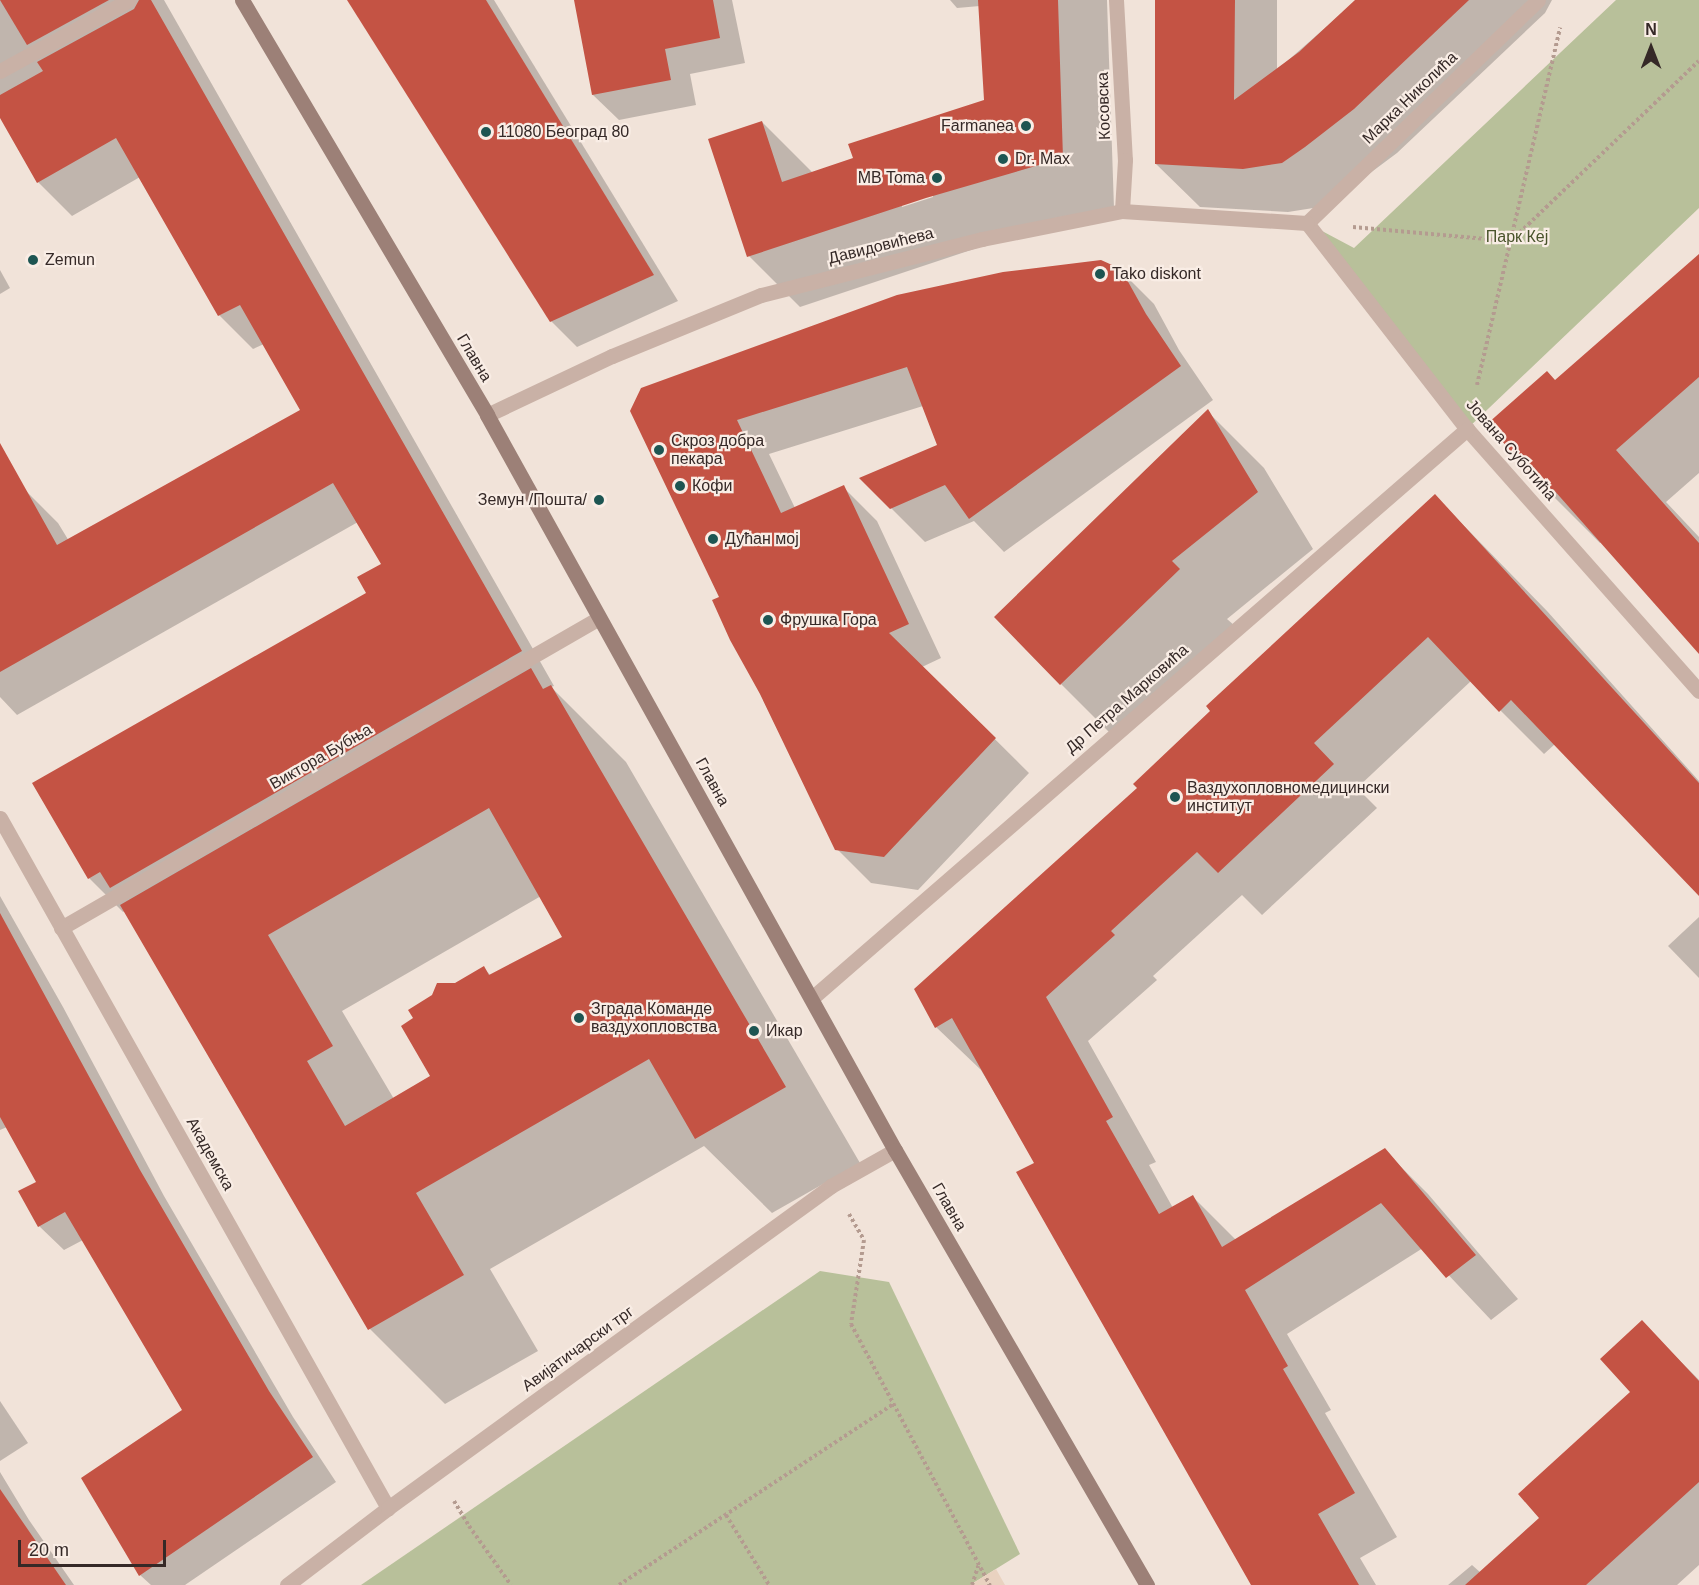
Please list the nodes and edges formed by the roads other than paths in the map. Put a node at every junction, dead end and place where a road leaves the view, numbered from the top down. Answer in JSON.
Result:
{"nodes":[{"id":1,"x":129,"y":0,"type":"edge"},
{"id":2,"x":242,"y":0,"type":"edge"},
{"id":3,"x":1116,"y":0,"type":"edge"},
{"id":4,"x":1538,"y":0,"type":"edge"},
{"id":5,"x":0,"y":71,"type":"edge"},
{"id":6,"x":1122,"y":211,"type":"junction"},
{"id":7,"x":1307,"y":223,"type":"junction"},
{"id":8,"x":487,"y":416,"type":"junction"},
{"id":9,"x":1467,"y":429,"type":"junction"},
{"id":10,"x":600,"y":618,"type":"junction"},
{"id":11,"x":1699,"y":691,"type":"edge"},
{"id":12,"x":0,"y":818,"type":"edge"},
{"id":13,"x":61,"y":928,"type":"junction"},
{"id":14,"x":812,"y":998,"type":"junction"},
{"id":15,"x":895,"y":1149,"type":"junction"},
{"id":16,"x":388,"y":1508,"type":"junction"},
{"id":17,"x":288,"y":1585,"type":"edge"},
{"id":18,"x":1147,"y":1585,"type":"edge"}],
"edges":[{"from":1,"to":5,"type":"street"},
{"from":2,"to":8,"type":"main road","name":"Главна"},
{"from":3,"to":6,"type":"street","name":"Косовска"},
{"from":4,"to":7,"type":"street","name":"Марка Николића"},
{"from":6,"to":7,"type":"street","name":"Давидовићева"},
{"from":6,"to":8,"type":"street","name":"Давидовићева"},
{"from":7,"to":9,"type":"street","name":"Јована Суботића"},
{"from":8,"to":10,"type":"main road","name":"Главна"},
{"from":9,"to":11,"type":"street","name":"Јована Суботића"},
{"from":9,"to":14,"type":"street","name":"Др Петра Марковића"},
{"from":10,"to":13,"type":"street","name":"Виктора Бубња"},
{"from":10,"to":14,"type":"main road","name":"Главна"},
{"from":12,"to":13,"type":"street","name":"Академска"},
{"from":13,"to":16,"type":"street","name":"Академска"},
{"from":14,"to":15,"type":"main road","name":"Главна"},
{"from":15,"to":16,"type":"street","name":"Авијатичарски трг"},
{"from":15,"to":18,"type":"main road","name":"Главна"},
{"from":16,"to":17,"type":"street","name":"Авијатичарски трг"}]}
